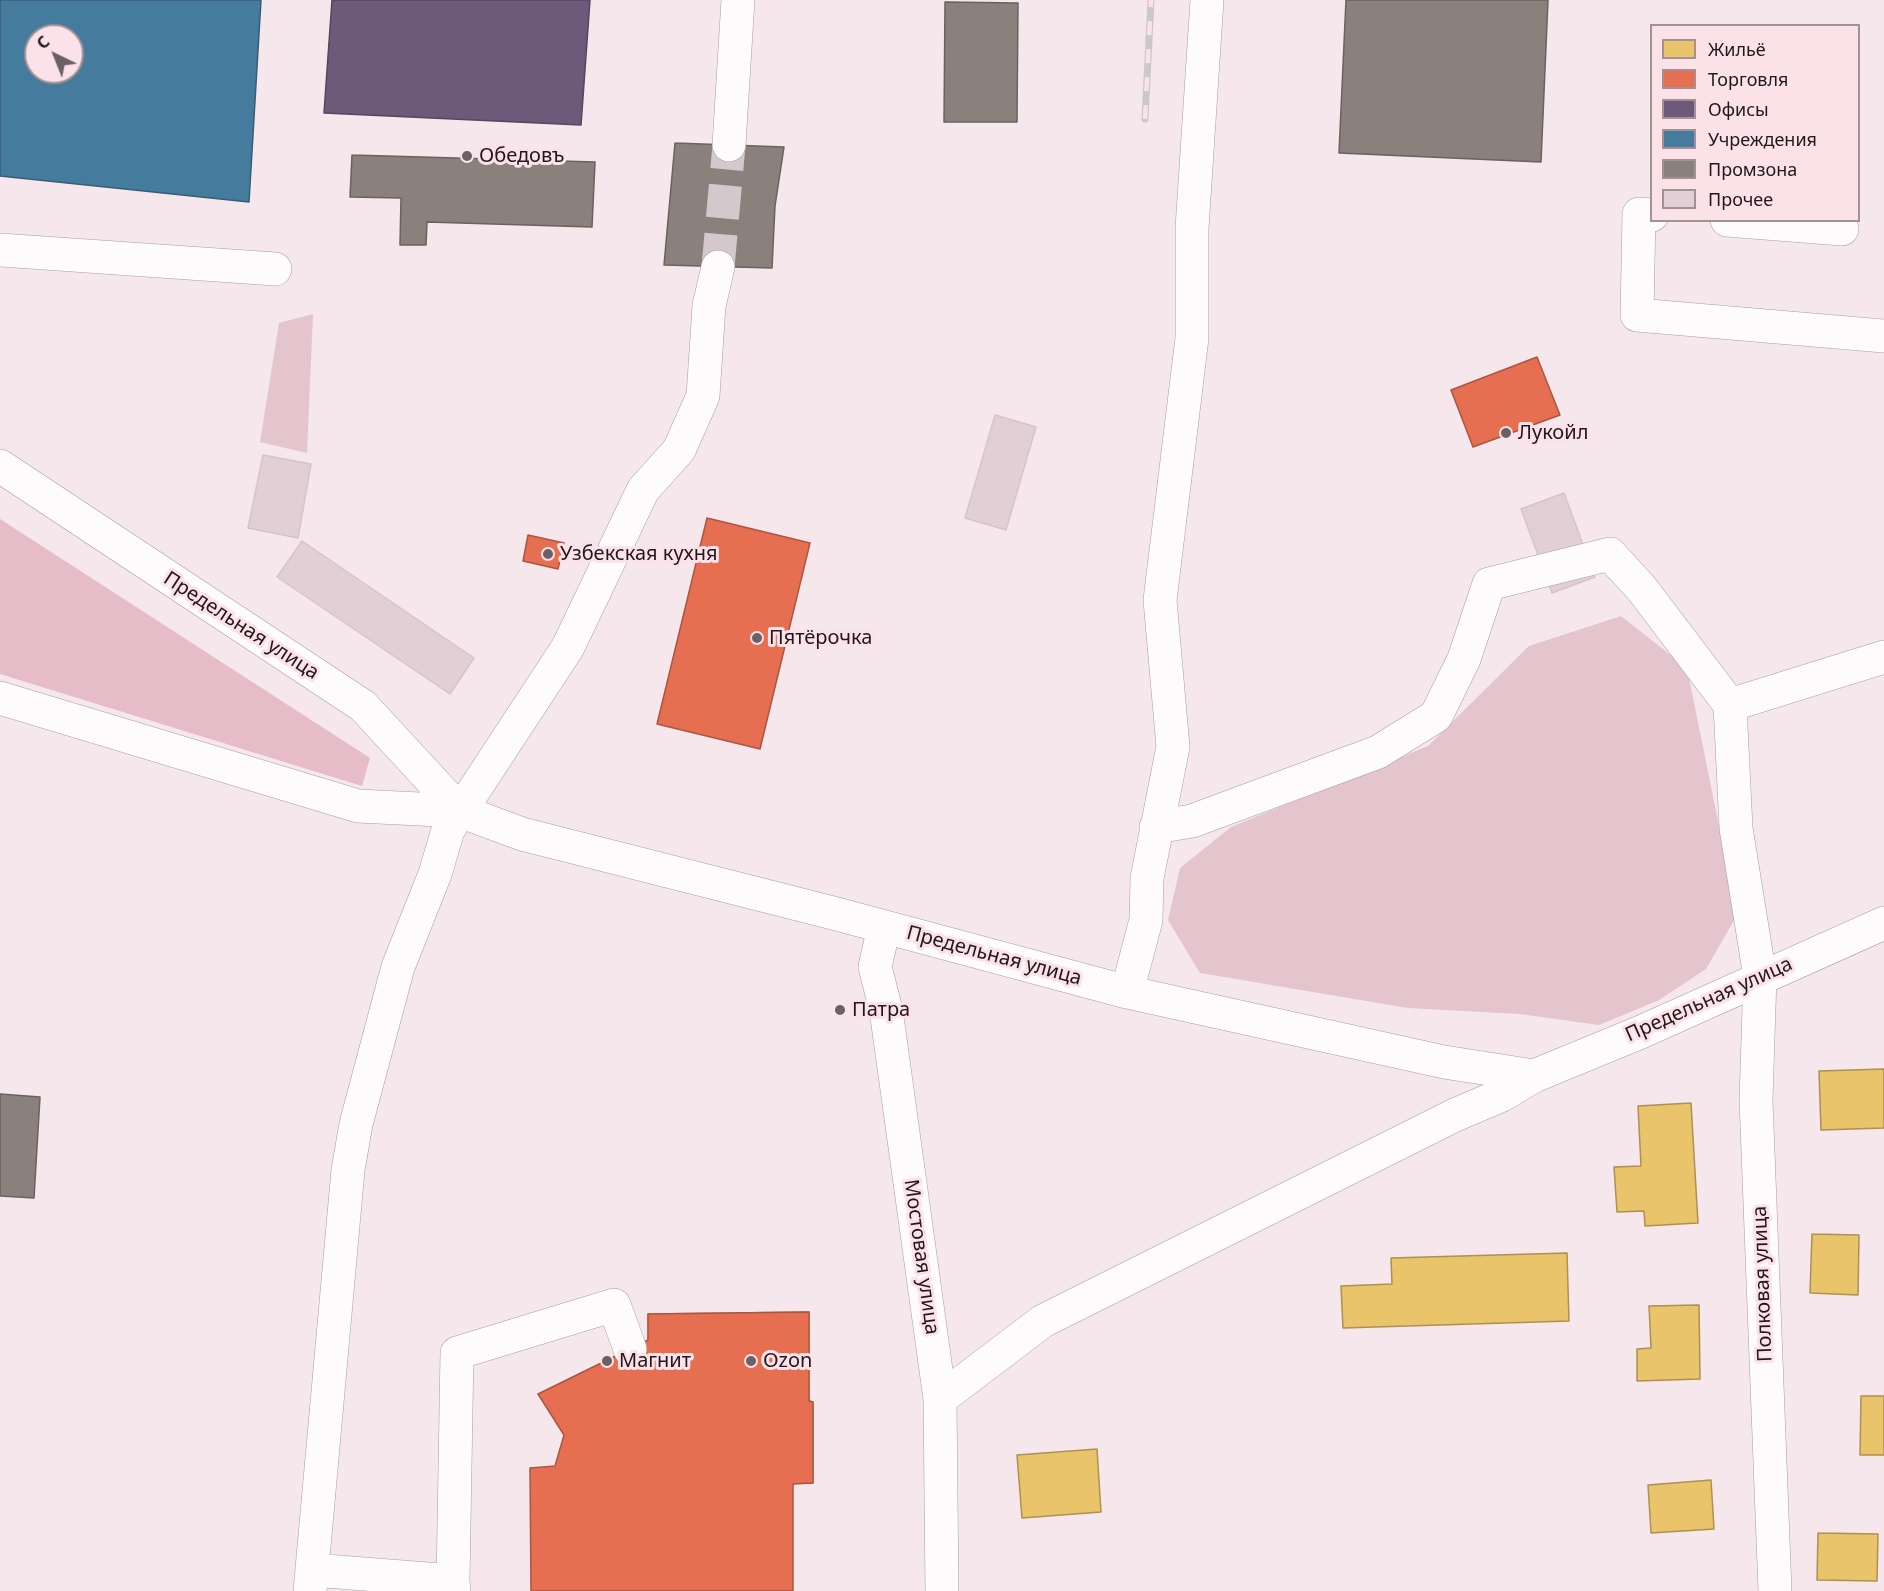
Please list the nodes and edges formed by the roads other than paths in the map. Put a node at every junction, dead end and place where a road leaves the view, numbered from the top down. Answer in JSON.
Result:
{"nodes":[{"id":1,"x":738,"y":0,"type":"edge"},
{"id":2,"x":1207,"y":0,"type":"edge"},
{"id":3,"x":729,"y":145,"type":"tunnel mouth"},
{"id":4,"x":1650,"y":215,"type":"edge"},
{"id":5,"x":1753,"y":222,"type":"edge"},
{"id":6,"x":1842,"y":229,"type":"dead end"},
{"id":7,"x":0,"y":249,"type":"edge"},
{"id":8,"x":718,"y":267,"type":"tunnel mouth"},
{"id":9,"x":274,"y":269,"type":"dead end"},
{"id":10,"x":1884,"y":336,"type":"edge"},
{"id":11,"x":0,"y":466,"type":"edge"},
{"id":12,"x":1884,"y":657,"type":"edge"},
{"id":13,"x":0,"y":698,"type":"edge"},
{"id":14,"x":1730,"y":705,"type":"junction"},
{"id":15,"x":460,"y":811,"type":"junction"},
{"id":16,"x":1156,"y":827,"type":"junction"},
{"id":17,"x":1884,"y":923,"type":"edge"},
{"id":18,"x":884,"y":927,"type":"junction"},
{"id":19,"x":1760,"y":977,"type":"junction"},
{"id":20,"x":1127,"y":992,"type":"junction"},
{"id":21,"x":1534,"y":1076,"type":"junction"},
{"id":22,"x":630,"y":1349,"type":"dead end"},
{"id":23,"x":940,"y":1399,"type":"junction"},
{"id":24,"x":312,"y":1580,"type":"edge"},
{"id":25,"x":454,"y":1586,"type":"edge"},
{"id":26,"x":942,"y":1591,"type":"edge"},
{"id":27,"x":1775,"y":1591,"type":"edge"}],
"edges":[{"from":1,"to":3,"type":"street"},
{"from":2,"to":16,"type":"street"},
{"from":4,"to":10,"type":"street"},
{"from":5,"to":6,"type":"street"},
{"from":7,"to":9,"type":"street"},
{"from":8,"to":15,"type":"street"},
{"from":11,"to":15,"type":"street","name":"Предельная улица"},
{"from":12,"to":14,"type":"street"},
{"from":13,"to":15,"type":"street","name":"Предельная улица"},
{"from":14,"to":16,"type":"street"},
{"from":14,"to":19,"type":"street","name":"Полковая улица"},
{"from":15,"to":18,"type":"street","name":"Предельная улица"},
{"from":15,"to":24,"type":"street"},
{"from":16,"to":20,"type":"street"},
{"from":17,"to":19,"type":"street","name":"Предельная улица"},
{"from":18,"to":20,"type":"street","name":"Предельная улица"},
{"from":18,"to":23,"type":"street","name":"Мостовая улица"},
{"from":19,"to":21,"type":"street","name":"Предельная улица"},
{"from":19,"to":27,"type":"street","name":"Полковая улица"},
{"from":20,"to":21,"type":"street","name":"Предельная улица"},
{"from":21,"to":23,"type":"street","name":"Предельная улица"},
{"from":22,"to":25,"type":"street"},
{"from":23,"to":26,"type":"street","name":"Мостовая улица"},
{"from":24,"to":25,"type":"street"}]}
